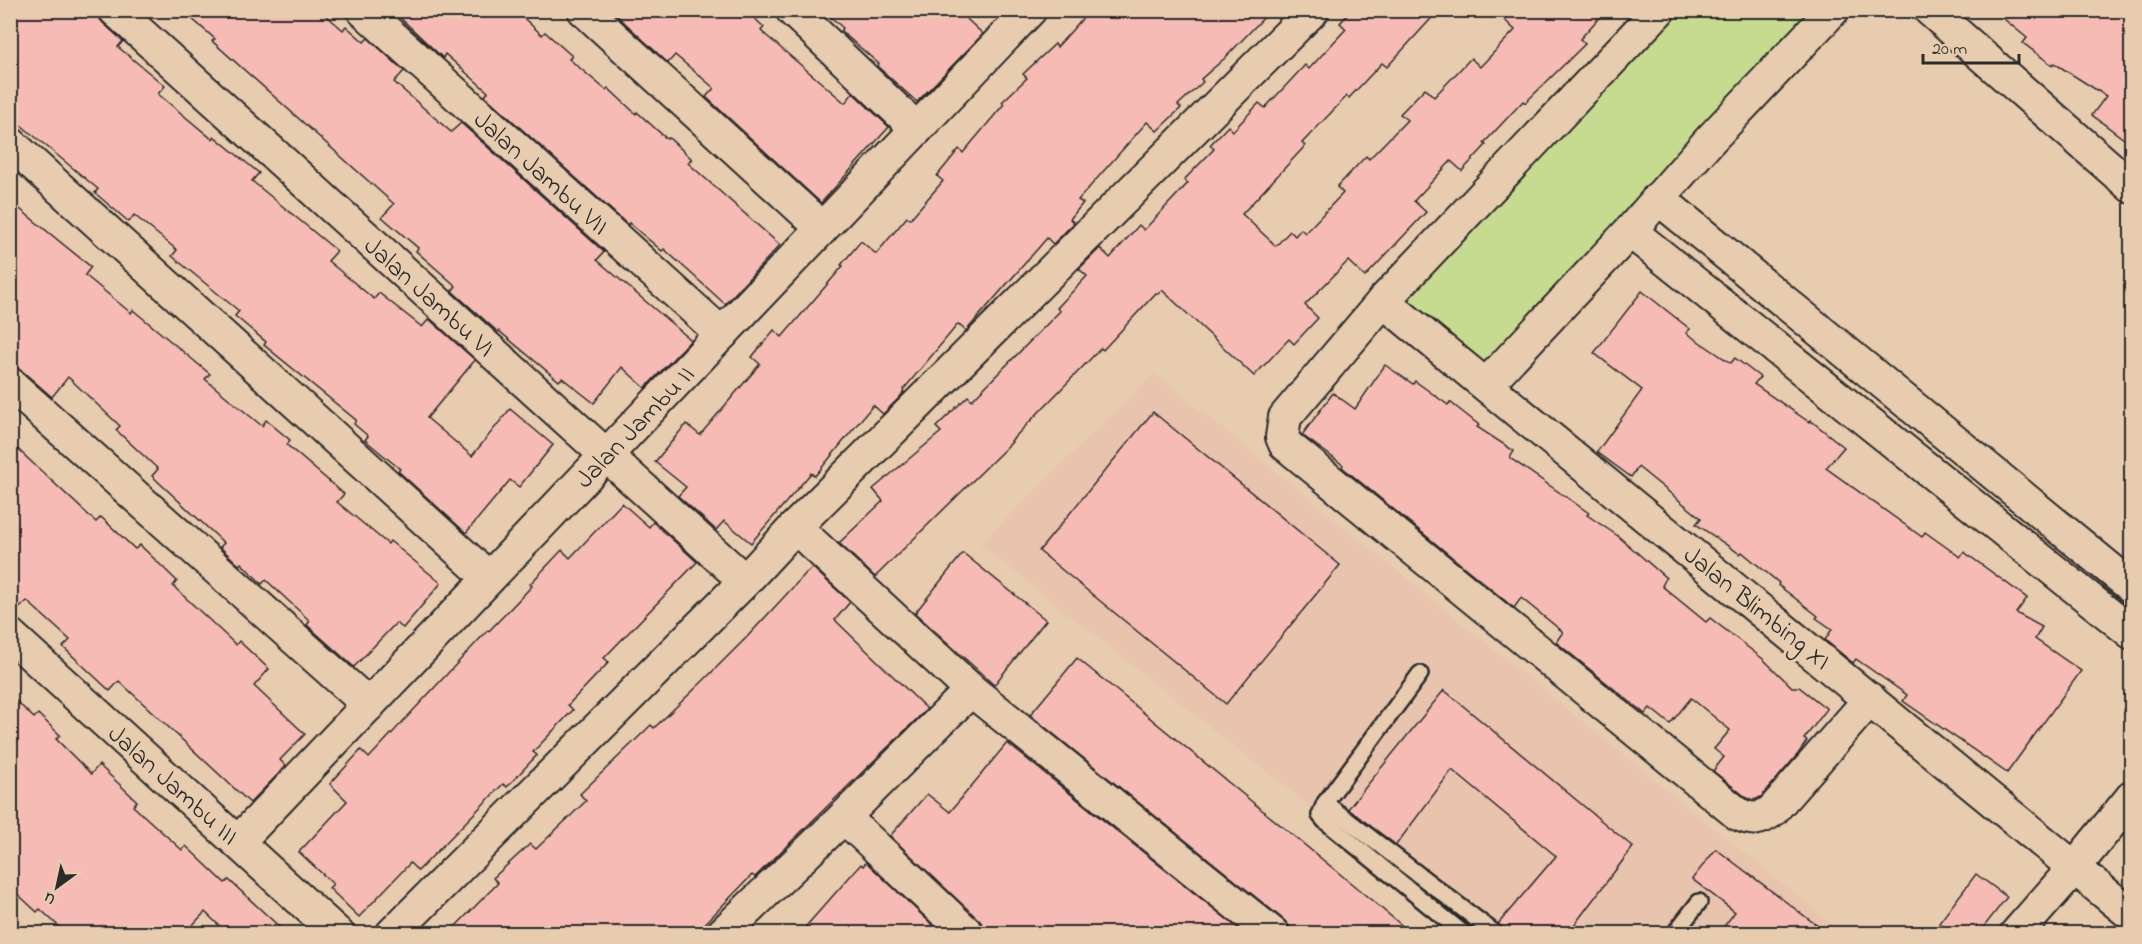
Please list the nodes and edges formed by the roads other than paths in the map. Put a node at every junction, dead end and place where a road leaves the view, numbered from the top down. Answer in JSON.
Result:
{"nodes":[{"id":1,"x":116,"y":10,"type":"edge"},
{"id":2,"x":363,"y":10,"type":"edge"},
{"id":3,"x":584,"y":10,"type":"edge"},
{"id":4,"x":792,"y":10,"type":"edge"},
{"id":5,"x":1313,"y":10,"type":"edge"},
{"id":6,"x":1659,"y":10,"type":"edge"},
{"id":7,"x":1833,"y":10,"type":"edge"},
{"id":8,"x":1930,"y":10,"type":"edge"},
{"id":9,"x":1019,"y":14,"type":"edge"},
{"id":10,"x":917,"y":129,"type":"junction"},
{"id":11,"x":10,"y":143,"type":"edge"},
{"id":12,"x":2132,"y":187,"type":"edge"},
{"id":13,"x":1659,"y":198,"type":"junction"},
{"id":14,"x":822,"y":228,"type":"junction"},
{"id":15,"x":1630,"y":231,"type":"junction"},
{"id":16,"x":1383,"y":301,"type":"junction"},
{"id":17,"x":722,"y":334,"type":"junction"},
{"id":18,"x":10,"y":384,"type":"edge"},
{"id":19,"x":1486,"y":385,"type":"junction"},
{"id":20,"x":606,"y":456,"type":"junction"},
{"id":21,"x":795,"y":527,"type":"junction"},
{"id":22,"x":489,"y":578,"type":"junction"},
{"id":23,"x":745,"y":580,"type":"junction"},
{"id":24,"x":2132,"y":587,"type":"edge"},
{"id":25,"x":2132,"y":633,"type":"edge"},
{"id":26,"x":10,"y":635,"type":"edge"},
{"id":27,"x":1420,"y":674,"type":"dead end"},
{"id":28,"x":971,"y":690,"type":"junction"},
{"id":29,"x":1869,"y":699,"type":"junction"},
{"id":30,"x":369,"y":705,"type":"junction"},
{"id":31,"x":2132,"y":797,"type":"edge"},
{"id":32,"x":1325,"y":803,"type":"junction"},
{"id":33,"x":844,"y":818,"type":"junction"},
{"id":34,"x":238,"y":842,"type":"junction"},
{"id":35,"x":2074,"y":868,"type":"junction"},
{"id":36,"x":1699,"y":902,"type":"dead end"},
{"id":37,"x":2132,"y":915,"type":"edge"},
{"id":38,"x":338,"y":933,"type":"edge"},
{"id":39,"x":393,"y":933,"type":"edge"},
{"id":40,"x":722,"y":933,"type":"edge"},
{"id":41,"x":968,"y":933,"type":"edge"},
{"id":42,"x":1273,"y":933,"type":"edge"},
{"id":43,"x":1464,"y":933,"type":"edge"},
{"id":44,"x":1496,"y":933,"type":"edge"},
{"id":45,"x":1674,"y":933,"type":"edge"},
{"id":46,"x":2016,"y":933,"type":"edge"}],
"edges":[{"from":1,"to":20,"type":"street","name":"Jalan Jambu VI"},
{"from":2,"to":17,"type":"street","name":"Jalan Jambu VII"},
{"from":3,"to":14,"type":"street"},
{"from":4,"to":10,"type":"street"},
{"from":5,"to":21,"type":"street"},
{"from":6,"to":16,"type":"street"},
{"from":7,"to":13,"type":"street"},
{"from":8,"to":12,"type":"street"},
{"from":9,"to":10,"type":"street","name":"Jalan Jambu II"},
{"from":10,"to":14,"type":"street","name":"Jalan Jambu II"},
{"from":11,"to":22,"type":"street"},
{"from":13,"to":15,"type":"street"},
{"from":13,"to":24,"type":"street"},
{"from":14,"to":17,"type":"street","name":"Jalan Jambu II"},
{"from":15,"to":19,"type":"street"},
{"from":15,"to":25,"type":"street"},
{"from":16,"to":19,"type":"street","name":"Jalan Blimbing XI"},
{"from":16,"to":29,"type":"street"},
{"from":17,"to":20,"type":"street","name":"Jalan Jambu II"},
{"from":18,"to":30,"type":"street"},
{"from":19,"to":29,"type":"street","name":"Jalan Blimbing XI"},
{"from":20,"to":22,"type":"street","name":"Jalan Jambu II"},
{"from":20,"to":23,"type":"street","name":"Jalan Jambu VI"},
{"from":21,"to":23,"type":"street"},
{"from":21,"to":28,"type":"street"},
{"from":22,"to":30,"type":"street","name":"Jalan Jambu II"},
{"from":23,"to":39,"type":"street"},
{"from":26,"to":34,"type":"street","name":"Jalan Jambu III"},
{"from":27,"to":32,"type":"lane"},
{"from":28,"to":33,"type":"street"},
{"from":28,"to":42,"type":"street"},
{"from":29,"to":35,"type":"street","name":"Jalan Blimbing XI"},
{"from":30,"to":34,"type":"street","name":"Jalan Jambu II"},
{"from":31,"to":35,"type":"street"},
{"from":32,"to":43,"type":"lane"},
{"from":32,"to":44,"type":"lane"},
{"from":33,"to":40,"type":"street"},
{"from":33,"to":41,"type":"street"},
{"from":34,"to":38,"type":"street","name":"Jalan Jambu III"},
{"from":35,"to":37,"type":"street","name":"Jalan Blimbing XI"},
{"from":35,"to":46,"type":"street"},
{"from":36,"to":45,"type":"lane"}]}
